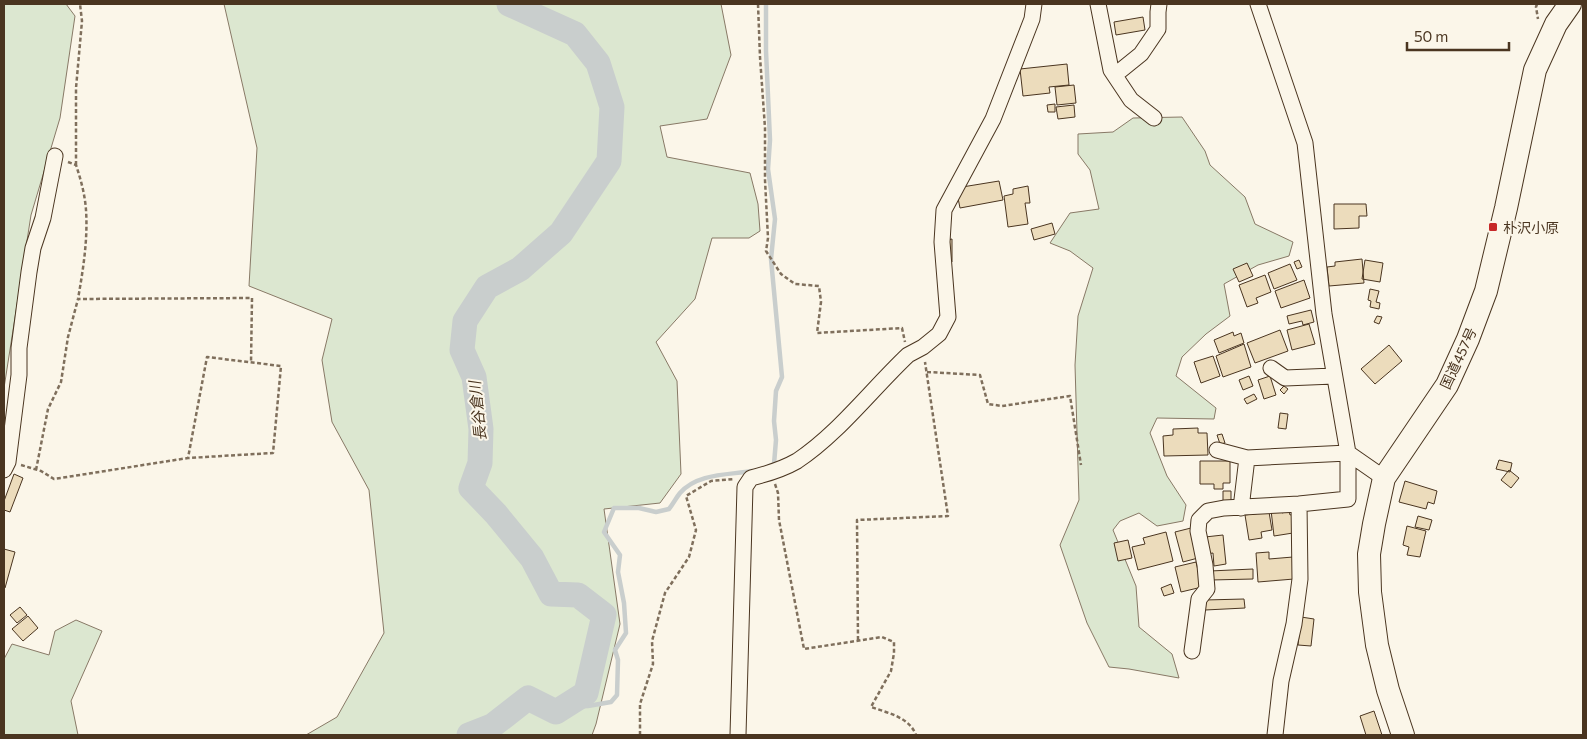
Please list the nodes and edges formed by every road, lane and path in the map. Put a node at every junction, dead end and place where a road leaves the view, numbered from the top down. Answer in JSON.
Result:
{"nodes":[{"id":1,"x":80,"y":4,"type":"edge"},
{"id":2,"x":758,"y":4,"type":"edge"},
{"id":3,"x":1034,"y":4,"type":"edge"},
{"id":4,"x":1098,"y":4,"type":"edge"},
{"id":5,"x":1159,"y":4,"type":"edge"},
{"id":6,"x":1258,"y":4,"type":"edge"},
{"id":7,"x":1570,"y":4,"type":"edge"},
{"id":8,"x":1115,"y":75,"type":"junction"},
{"id":9,"x":1154,"y":118,"type":"dead end"},
{"id":10,"x":55,"y":156,"type":"joint"},
{"id":11,"x":76,"y":165,"type":"junction"},
{"id":12,"x":78,"y":299,"type":"junction"},
{"id":13,"x":923,"y":347,"type":"junction"},
{"id":14,"x":908,"y":355,"type":"junction"},
{"id":15,"x":251,"y":363,"type":"junction"},
{"id":16,"x":1271,"y":368,"type":"dead end"},
{"id":17,"x":927,"y":372,"type":"junction"},
{"id":18,"x":1334,"y":376,"type":"junction"},
{"id":19,"x":1217,"y":450,"type":"dead end"},
{"id":20,"x":1348,"y":454,"type":"junction"},
{"id":21,"x":188,"y":458,"type":"junction"},
{"id":22,"x":1246,"y":458,"type":"junction"},
{"id":23,"x":1081,"y":465,"type":"dead end"},
{"id":24,"x":6,"y":466,"type":"edge"},
{"id":25,"x":36,"y":470,"type":"junction"},
{"id":26,"x":772,"y":473,"type":"junction"},
{"id":27,"x":751,"y":478,"type":"junction"},
{"id":28,"x":1384,"y":478,"type":"junction"},
{"id":29,"x":1299,"y":504,"type":"junction"},
{"id":30,"x":1241,"y":508,"type":"junction"},
{"id":31,"x":858,"y":640,"type":"junction"},
{"id":32,"x":1192,"y":651,"type":"dead end"},
{"id":33,"x":640,"y":735,"type":"edge"},
{"id":34,"x":738,"y":735,"type":"edge"},
{"id":35,"x":916,"y":735,"type":"edge"},
{"id":36,"x":1275,"y":735,"type":"edge"},
{"id":37,"x":1403,"y":735,"type":"edge"}],
"edges":[{"from":1,"to":11,"type":"path"},
{"from":2,"to":14,"type":"path"},
{"from":3,"to":13,"type":"street"},
{"from":4,"to":8,"type":"street"},
{"from":5,"to":8,"type":"street"},
{"from":6,"to":18,"type":"street"},
{"from":7,"to":28,"type":"highway","name":"国道457号"},
{"from":8,"to":9,"type":"street"},
{"from":10,"to":11,"type":"path"},
{"from":10,"to":24,"type":"street"},
{"from":11,"to":12,"type":"path"},
{"from":12,"to":15,"type":"path"},
{"from":12,"to":25,"type":"path"},
{"from":13,"to":14,"type":"street"},
{"from":13,"to":17,"type":"path"},
{"from":14,"to":26,"type":"street"},
{"from":15,"to":21,"type":"path"},
{"from":15,"to":21,"type":"path"},
{"from":16,"to":18,"type":"street"},
{"from":17,"to":23,"type":"path"},
{"from":17,"to":31,"type":"path"},
{"from":18,"to":20,"type":"street"},
{"from":19,"to":22,"type":"street"},
{"from":20,"to":22,"type":"street"},
{"from":20,"to":28,"type":"street"},
{"from":20,"to":29,"type":"street"},
{"from":21,"to":25,"type":"path"},
{"from":22,"to":30,"type":"street"},
{"from":24,"to":25,"type":"path"},
{"from":26,"to":27,"type":"street"},
{"from":26,"to":31,"type":"path"},
{"from":27,"to":33,"type":"path"},
{"from":27,"to":34,"type":"street"},
{"from":28,"to":37,"type":"highway","name":"国道457号"},
{"from":29,"to":30,"type":"street"},
{"from":29,"to":36,"type":"street"},
{"from":30,"to":32,"type":"street"},
{"from":31,"to":35,"type":"path"}]}
